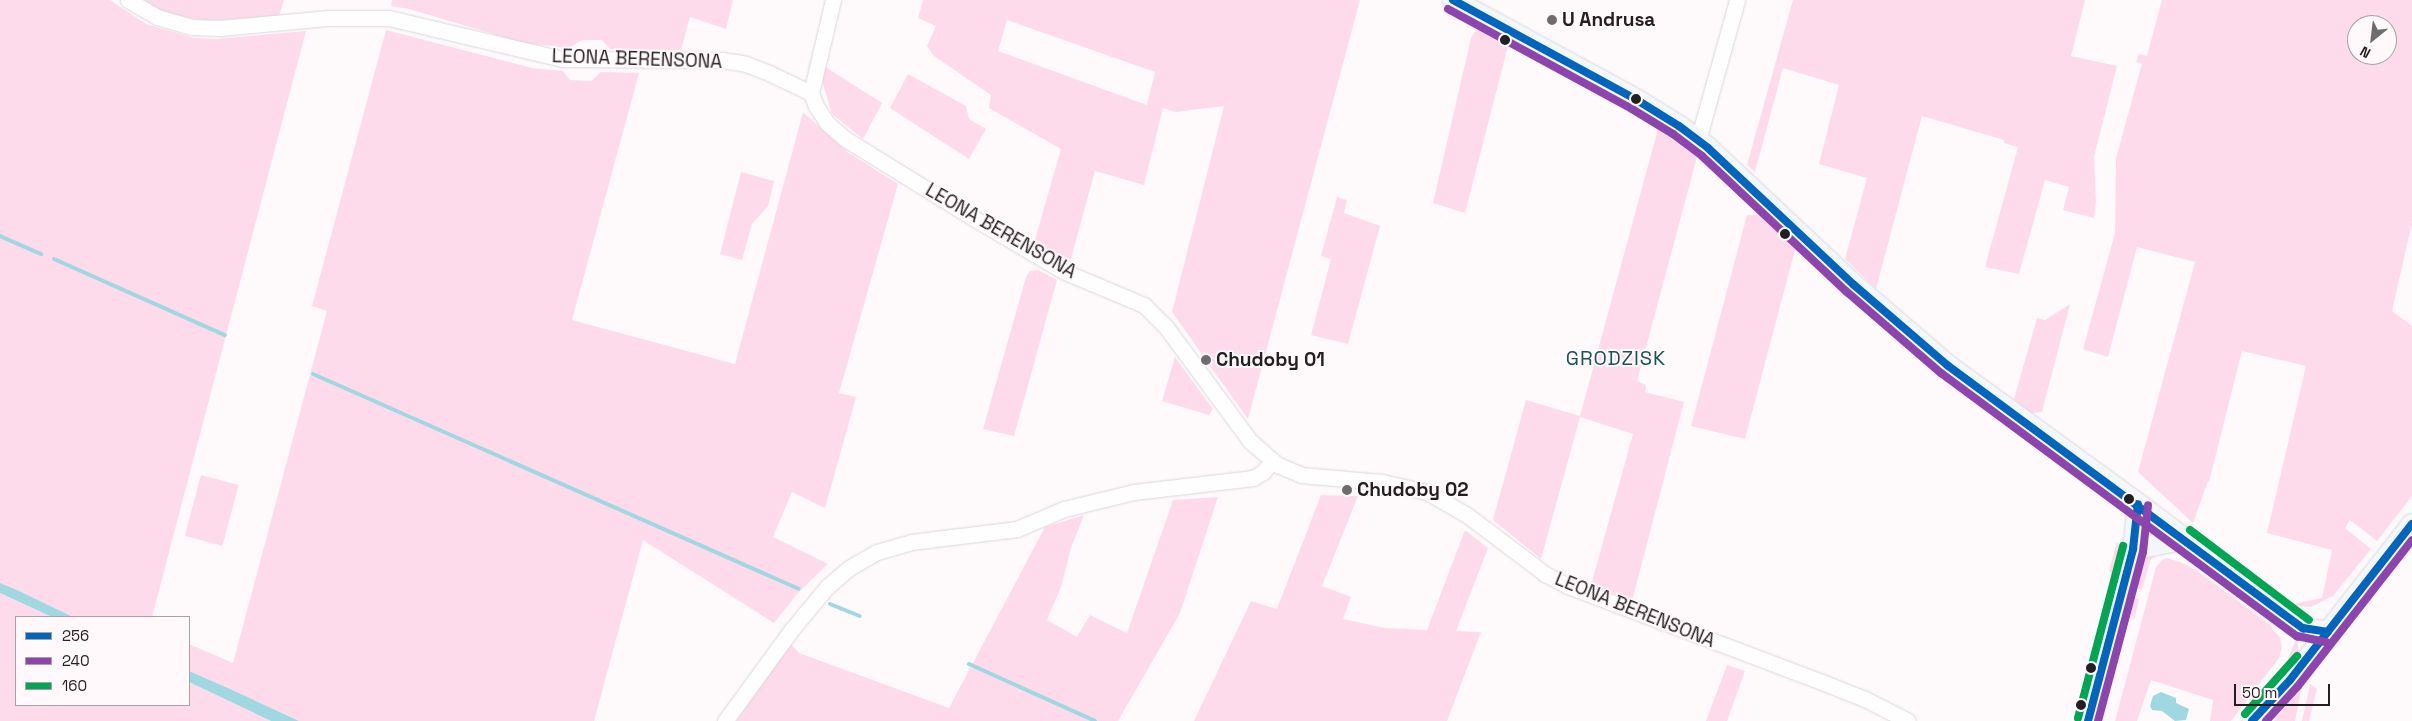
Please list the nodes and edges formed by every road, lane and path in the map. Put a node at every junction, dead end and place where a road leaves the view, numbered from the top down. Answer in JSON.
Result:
{"nodes":[{"id":1,"x":128,"y":0,"type":"edge"},
{"id":2,"x":834,"y":0,"type":"edge"},
{"id":3,"x":1453,"y":0,"type":"edge"},
{"id":4,"x":1736,"y":0,"type":"edge"},
{"id":5,"x":811,"y":93,"type":"junction"},
{"id":6,"x":1698,"y":140,"type":"junction"},
{"id":7,"x":1272,"y":461,"type":"junction"},
{"id":8,"x":2138,"y":504,"type":"junction"},
{"id":9,"x":2412,"y":524,"type":"edge"},
{"id":10,"x":2184,"y":538,"type":"junction"},
{"id":11,"x":2133,"y":549,"type":"junction"},
{"id":12,"x":2303,"y":628,"type":"junction"},
{"id":13,"x":2328,"y":632,"type":"junction"},
{"id":14,"x":2304,"y":663,"type":"junction"},
{"id":15,"x":725,"y":721,"type":"edge"},
{"id":16,"x":1908,"y":721,"type":"edge"},
{"id":17,"x":2088,"y":721,"type":"edge"},
{"id":18,"x":2252,"y":721,"type":"edge"}],
"edges":[{"from":1,"to":5,"type":"street","name":"LEONA BERENSONA"},
{"from":2,"to":5,"type":"street"},
{"from":3,"to":6,"type":"street"},
{"from":4,"to":6,"type":"street"},
{"from":5,"to":7,"type":"street","name":"LEONA BERENSONA"},
{"from":6,"to":8,"type":"street"},
{"from":7,"to":15,"type":"street"},
{"from":7,"to":16,"type":"street","name":"LEONA BERENSONA"},
{"from":8,"to":10,"type":"street"},
{"from":8,"to":11,"type":"street"},
{"from":9,"to":13,"type":"street"},
{"from":10,"to":11,"type":"street"},
{"from":10,"to":12,"type":"street"},
{"from":11,"to":17,"type":"street"},
{"from":12,"to":13,"type":"street"},
{"from":12,"to":14,"type":"street"},
{"from":13,"to":14,"type":"street"},
{"from":14,"to":18,"type":"street"}]}
